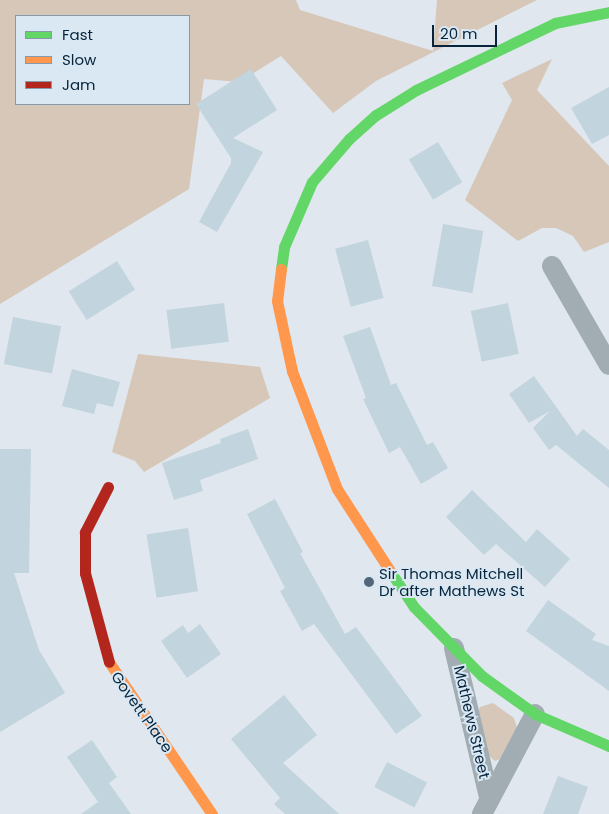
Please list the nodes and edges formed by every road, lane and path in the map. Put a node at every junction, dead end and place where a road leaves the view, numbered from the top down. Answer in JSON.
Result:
{"nodes":[{"id":1,"x":609,"y":12,"type":"edge"},
{"id":2,"x":552,"y":266,"type":"dead end"},
{"id":3,"x":609,"y":365,"type":"edge"},
{"id":4,"x":108,"y":487,"type":"dead end"},
{"id":5,"x":454,"y":646,"type":"junction"},
{"id":6,"x":535,"y":714,"type":"junction"},
{"id":7,"x":609,"y":746,"type":"edge"},
{"id":8,"x":485,"y":806,"type":"edge"},
{"id":9,"x":212,"y":814,"type":"edge"}],
"edges":[{"from":1,"to":5,"type":"street"},
{"from":2,"to":3,"type":"street"},
{"from":4,"to":9,"type":"street","name":"Govett Place"},
{"from":5,"to":6,"type":"street"},
{"from":5,"to":8,"type":"street","name":"Mathews Street"},
{"from":6,"to":7,"type":"street"},
{"from":6,"to":8,"type":"street","name":"Mathews Street"}]}
